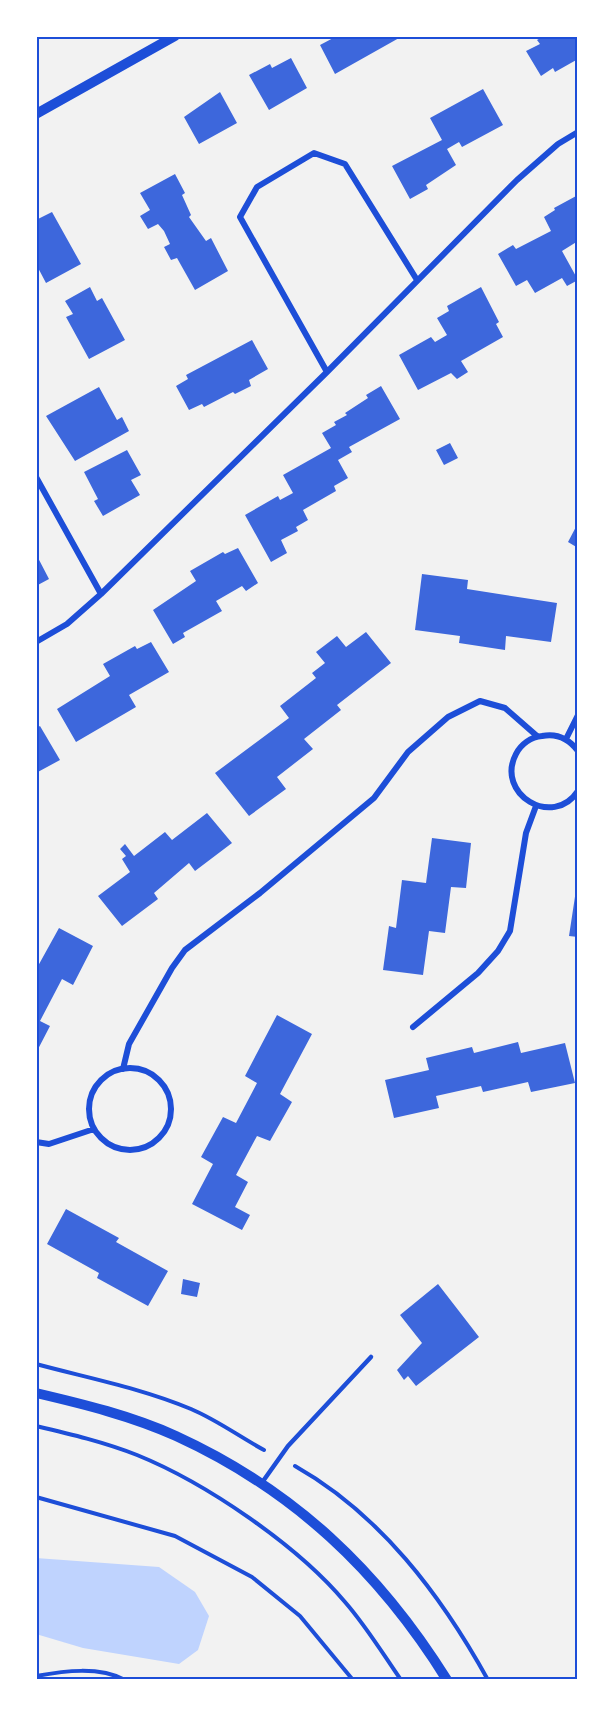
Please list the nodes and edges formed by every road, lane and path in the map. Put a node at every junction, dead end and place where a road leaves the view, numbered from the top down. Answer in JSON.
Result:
{"nodes":[{"id":1,"x":175,"y":36,"type":"edge"},
{"id":2,"x":36,"y":114,"type":"edge"},
{"id":3,"x":578,"y":132,"type":"edge"},
{"id":4,"x":417,"y":280,"type":"junction"},
{"id":5,"x":327,"y":372,"type":"junction"},
{"id":6,"x":36,"y":477,"type":"edge"},
{"id":7,"x":101,"y":594,"type":"junction"},
{"id":8,"x":36,"y":642,"type":"edge"},
{"id":9,"x":578,"y":715,"type":"edge"},
{"id":10,"x":537,"y":736,"type":"junction"},
{"id":11,"x":566,"y":739,"type":"junction"},
{"id":12,"x":578,"y":751,"type":"edge"},
{"id":13,"x":578,"y":791,"type":"edge"},
{"id":14,"x":536,"y":806,"type":"junction"},
{"id":15,"x":413,"y":1027,"type":"dead end"},
{"id":16,"x":123,"y":1069,"type":"junction"},
{"id":17,"x":94,"y":1129,"type":"junction"},
{"id":18,"x":36,"y":1142,"type":"edge"},
{"id":19,"x":371,"y":1357,"type":"dead end"},
{"id":20,"x":36,"y":1393,"type":"edge"},
{"id":21,"x":36,"y":1426,"type":"edge"},
{"id":22,"x":261,"y":1484,"type":"junction"},
{"id":23,"x":36,"y":1497,"type":"edge"},
{"id":24,"x":36,"y":1676,"type":"edge"},
{"id":25,"x":124,"y":1680,"type":"edge"},
{"id":26,"x":353,"y":1680,"type":"edge"},
{"id":27,"x":401,"y":1680,"type":"edge"},
{"id":28,"x":447,"y":1680,"type":"edge"}],
"edges":[{"from":1,"to":2,"type":"street"},
{"from":3,"to":4,"type":"street"},
{"from":4,"to":5,"type":"street"},
{"from":4,"to":5,"type":"street"},
{"from":5,"to":7,"type":"street"},
{"from":6,"to":7,"type":"street"},
{"from":7,"to":8,"type":"street"},
{"from":9,"to":11,"type":"street"},
{"from":10,"to":11,"type":"street"},
{"from":10,"to":14,"type":"street"},
{"from":10,"to":16,"type":"street"},
{"from":11,"to":12,"type":"street"},
{"from":13,"to":14,"type":"street"},
{"from":14,"to":15,"type":"street"},
{"from":16,"to":17,"type":"street"},
{"from":16,"to":17,"type":"street"},
{"from":17,"to":18,"type":"street"},
{"from":19,"to":22,"type":"lane"},
{"from":20,"to":22,"type":"street"},
{"from":21,"to":27,"type":"path"},
{"from":22,"to":28,"type":"street"},
{"from":23,"to":26,"type":"path"},
{"from":24,"to":25,"type":"path"}]}
